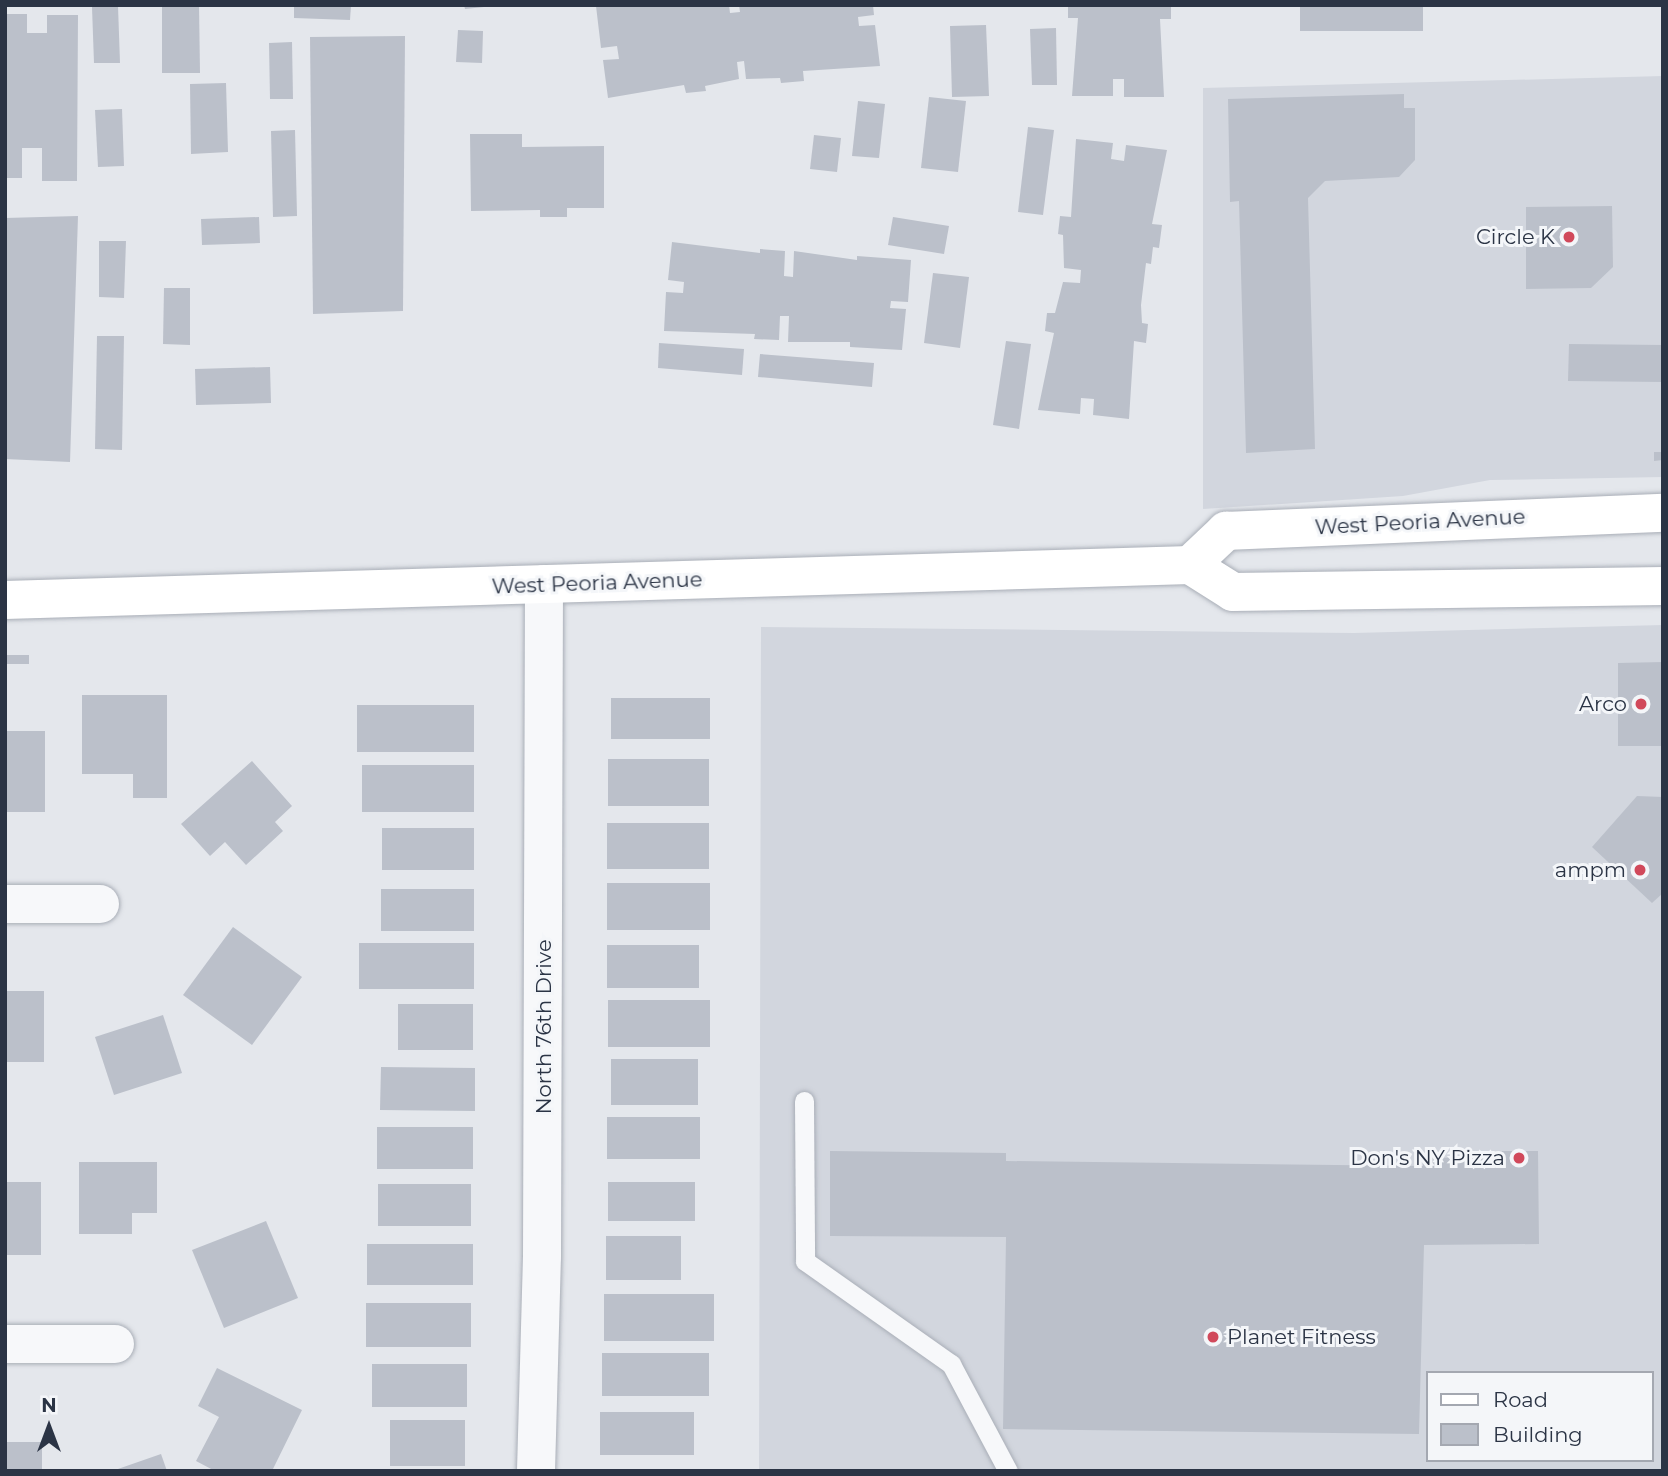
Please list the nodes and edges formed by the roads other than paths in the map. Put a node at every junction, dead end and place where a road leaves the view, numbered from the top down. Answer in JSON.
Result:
{"nodes":[{"id":1,"x":1663,"y":513,"type":"edge"},
{"id":2,"x":1190,"y":565,"type":"junction"},
{"id":3,"x":544,"y":584,"type":"junction"},
{"id":4,"x":1663,"y":586,"type":"edge"},
{"id":5,"x":5,"y":600,"type":"edge"},
{"id":6,"x":5,"y":904,"type":"edge"},
{"id":7,"x":100,"y":904,"type":"dead end"},
{"id":8,"x":804,"y":1101,"type":"dead end"},
{"id":9,"x":5,"y":1344,"type":"edge"},
{"id":10,"x":115,"y":1344,"type":"dead end"},
{"id":11,"x":536,"y":1471,"type":"edge"},
{"id":12,"x":1008,"y":1471,"type":"edge"}],
"edges":[{"from":1,"to":2,"type":"main road","name":"West Peoria Avenue"},
{"from":2,"to":3,"type":"main road","name":"West Peoria Avenue"},
{"from":2,"to":4,"type":"main road"},
{"from":3,"to":5,"type":"main road","name":"West Peoria Avenue"},
{"from":3,"to":11,"type":"street","name":"North 76th Drive"},
{"from":6,"to":7,"type":"street"},
{"from":8,"to":12,"type":"lane"},
{"from":9,"to":10,"type":"street"}]}
